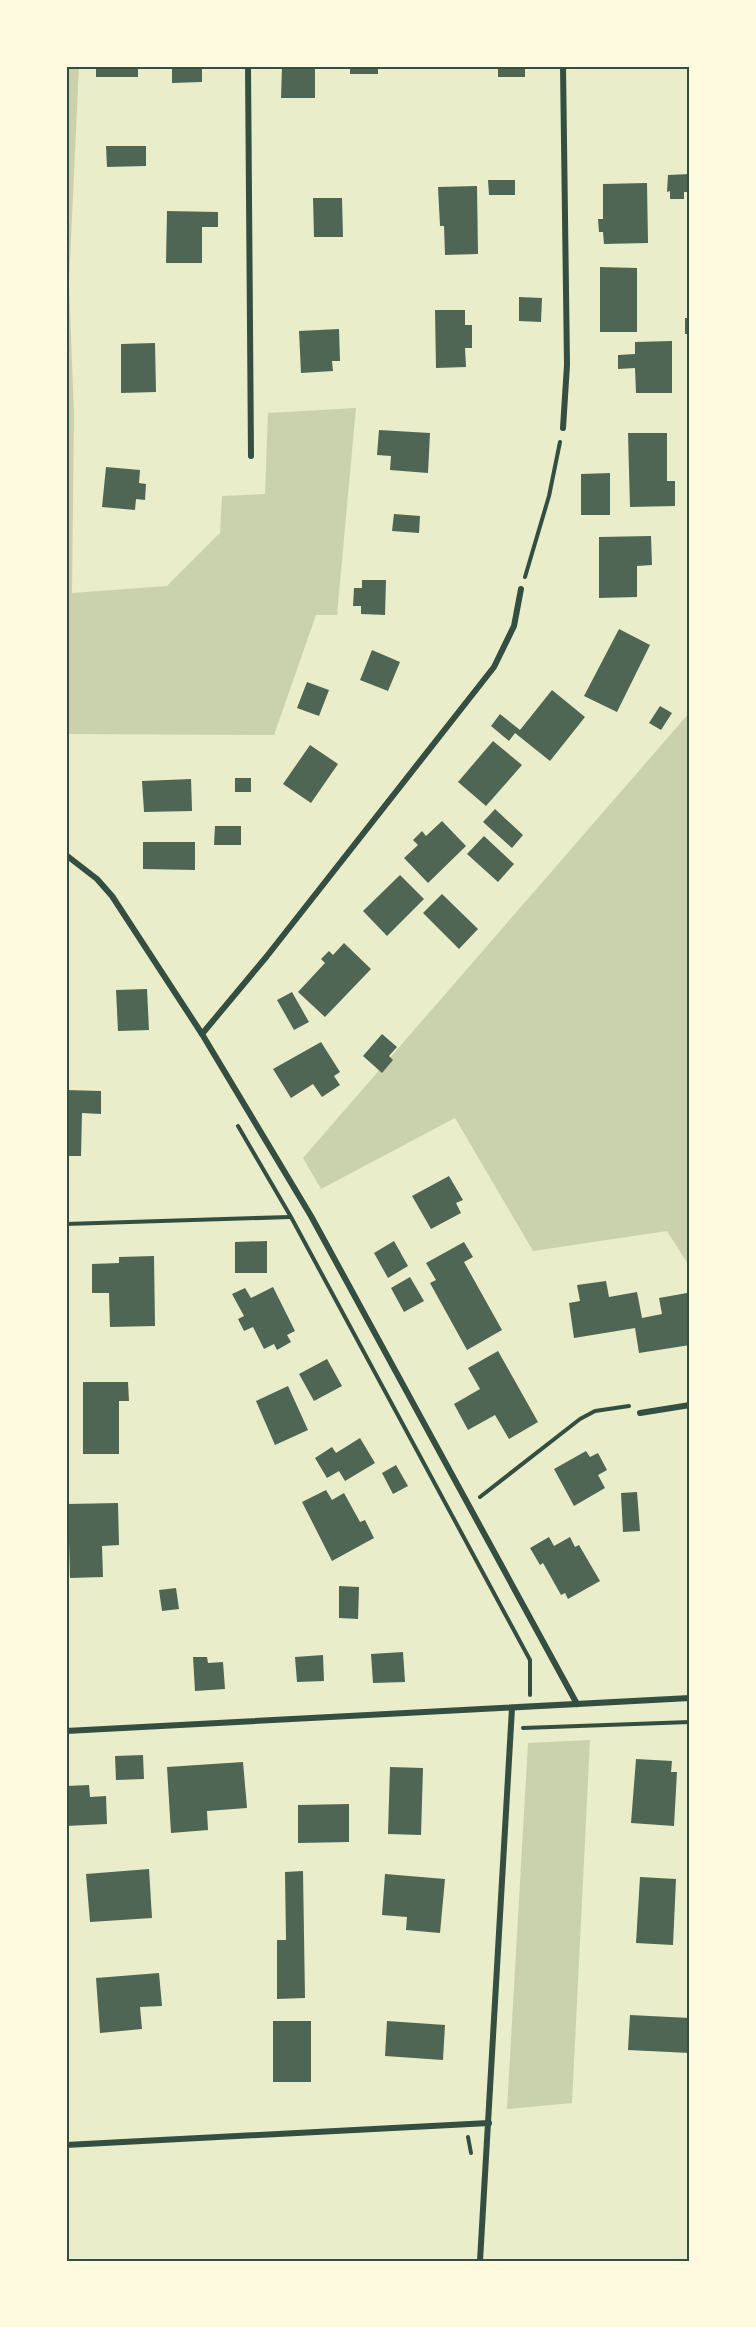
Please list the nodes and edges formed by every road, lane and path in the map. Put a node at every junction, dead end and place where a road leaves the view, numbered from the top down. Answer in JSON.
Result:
{"nodes":[{"id":1,"x":248,"y":66,"type":"edge"},
{"id":2,"x":563,"y":66,"type":"edge"},
{"id":3,"x":563,"y":428,"type":"joint"},
{"id":4,"x":251,"y":456,"type":"dead end"},
{"id":5,"x":521,"y":589,"type":"joint"},
{"id":6,"x":66,"y":855,"type":"edge"},
{"id":7,"x":202,"y":1034,"type":"junction"},
{"id":8,"x":233,"y":1117,"type":"dead end"},
{"id":9,"x":311,"y":1216,"type":"junction"},
{"id":10,"x":291,"y":1217,"type":"junction"},
{"id":11,"x":66,"y":1224,"type":"edge"},
{"id":12,"x":690,"y":1405,"type":"edge"},
{"id":13,"x":640,"y":1413,"type":"joint"},
{"id":14,"x":469,"y":1506,"type":"junction"},
{"id":15,"x":454,"y":1519,"type":"junction"},
{"id":16,"x":690,"y":1698,"type":"edge"},
{"id":17,"x":577,"y":1704,"type":"junction"},
{"id":18,"x":528,"y":1707,"type":"junction"},
{"id":19,"x":512,"y":1708,"type":"junction"},
{"id":20,"x":690,"y":1722,"type":"edge"},
{"id":21,"x":511,"y":1725,"type":"junction"},
{"id":22,"x":526,"y":1728,"type":"junction"},
{"id":23,"x":66,"y":1731,"type":"edge"},
{"id":24,"x":489,"y":2123,"type":"junction"},
{"id":25,"x":66,"y":2145,"type":"edge"},
{"id":26,"x":480,"y":2261,"type":"edge"}],
"edges":[{"from":1,"to":4,"type":"street"},
{"from":2,"to":3,"type":"street"},
{"from":3,"to":5,"type":"path"},
{"from":5,"to":7,"type":"street"},
{"from":6,"to":7,"type":"street"},
{"from":7,"to":9,"type":"street"},
{"from":8,"to":10,"type":"path"},
{"from":9,"to":10,"type":"path"},
{"from":9,"to":14,"type":"street"},
{"from":10,"to":11,"type":"path"},
{"from":10,"to":15,"type":"path"},
{"from":12,"to":13,"type":"street"},
{"from":13,"to":14,"type":"path"},
{"from":14,"to":15,"type":"path"},
{"from":14,"to":17,"type":"street"},
{"from":15,"to":18,"type":"path"},
{"from":16,"to":17,"type":"street"},
{"from":17,"to":18,"type":"street"},
{"from":18,"to":19,"type":"street"},
{"from":18,"to":22,"type":"path"},
{"from":19,"to":21,"type":"street"},
{"from":19,"to":23,"type":"street"},
{"from":20,"to":22,"type":"path"},
{"from":21,"to":22,"type":"path"},
{"from":21,"to":24,"type":"street"},
{"from":24,"to":25,"type":"street"},
{"from":24,"to":26,"type":"street"}]}
